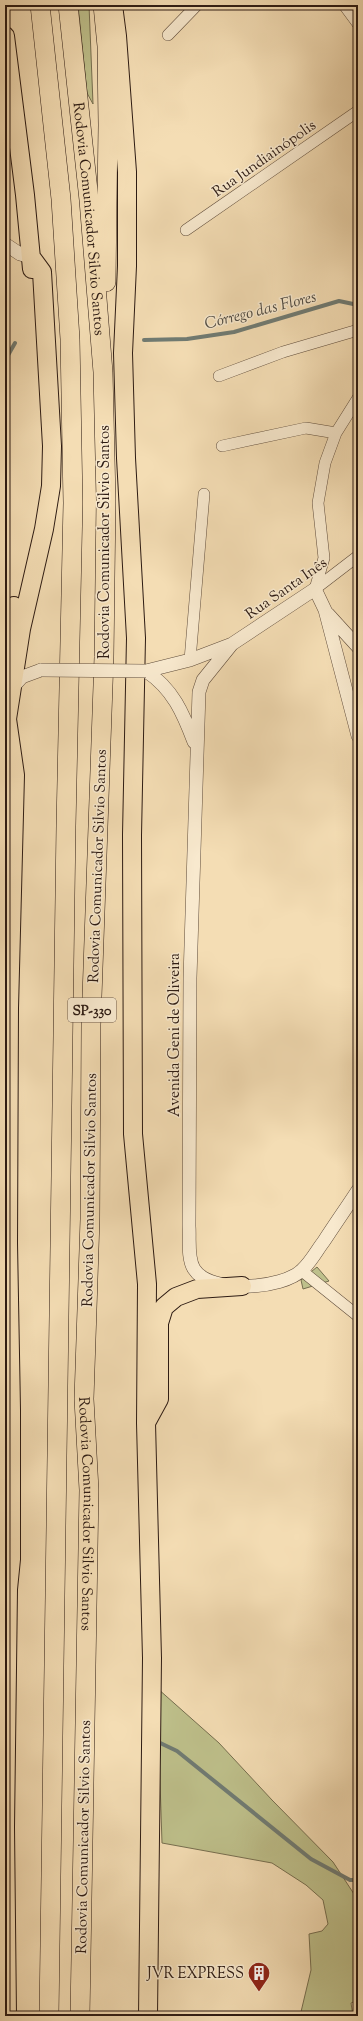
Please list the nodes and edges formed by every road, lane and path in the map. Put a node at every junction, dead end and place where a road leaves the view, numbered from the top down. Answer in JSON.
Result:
{"nodes":[{"id":1,"x":40,"y":5,"type":"edge"},
{"id":2,"x":68,"y":5,"type":"edge"},
{"id":3,"x":103,"y":5,"type":"edge"},
{"id":4,"x":113,"y":5,"type":"edge"},
{"id":5,"x":198,"y":5,"type":"edge"},
{"id":6,"x":344,"y":5,"type":"edge"},
{"id":7,"x":358,"y":24,"type":"edge"},
{"id":8,"x":168,"y":35,"type":"dead end"},
{"id":9,"x":5,"y":36,"type":"edge"},
{"id":10,"x":358,"y":111,"type":"edge"},
{"id":11,"x":186,"y":230,"type":"dead end"},
{"id":12,"x":5,"y":244,"type":"edge"},
{"id":13,"x":31,"y":257,"type":"junction"},
{"id":14,"x":358,"y":330,"type":"edge"},
{"id":15,"x":102,"y":372,"type":"junction"},
{"id":16,"x":219,"y":376,"type":"dead end"},
{"id":17,"x":358,"y":398,"type":"edge"},
{"id":18,"x":336,"y":433,"type":"junction"},
{"id":19,"x":222,"y":446,"type":"dead end"},
{"id":20,"x":204,"y":494,"type":"dead end"},
{"id":21,"x":358,"y":556,"type":"edge"},
{"id":22,"x":315,"y":589,"type":"junction"},
{"id":23,"x":325,"y":610,"type":"junction"},
{"id":24,"x":5,"y":642,"type":"edge"},
{"id":25,"x":232,"y":644,"type":"junction"},
{"id":26,"x":358,"y":647,"type":"edge"},
{"id":27,"x":190,"y":660,"type":"junction"},
{"id":28,"x":10,"y":665,"type":"edge"},
{"id":29,"x":41,"y":670,"type":"junction"},
{"id":30,"x":146,"y":671,"type":"junction"},
{"id":31,"x":10,"y":690,"type":"junction"},
{"id":32,"x":358,"y":736,"type":"edge"},
{"id":33,"x":196,"y":747,"type":"junction"},
{"id":34,"x":9,"y":824,"type":"edge"},
{"id":35,"x":358,"y":1190,"type":"edge"},
{"id":36,"x":302,"y":1271,"type":"junction"},
{"id":37,"x":242,"y":1286,"type":"junction"},
{"id":38,"x":358,"y":1316,"type":"edge"},
{"id":39,"x":8,"y":1392,"type":"edge"},
{"id":40,"x":146,"y":1423,"type":"junction"},
{"id":41,"x":7,"y":1581,"type":"edge"},
{"id":42,"x":6,"y":1982,"type":"edge"},
{"id":43,"x":7,"y":2016,"type":"edge"},
{"id":44,"x":49,"y":2016,"type":"edge"},
{"id":45,"x":80,"y":2016,"type":"edge"},
{"id":46,"x":148,"y":2016,"type":"edge"}],
"edges":[{"from":1,"to":44,"type":"highway","name":"Rodovia Comunicador Silvio Santos","number":"SP-330"},
{"from":2,"to":15,"type":"highway","name":"Rodovia Comunicador Silvio Santos","number":"SP-330"},
{"from":3,"to":15,"type":"highway"},
{"from":4,"to":40,"type":"highway"},
{"from":5,"to":8,"type":"street"},
{"from":6,"to":7,"type":"street"},
{"from":9,"to":13,"type":"highway"},
{"from":10,"to":11,"type":"street","name":"Rua Jundiainópolis"},
{"from":12,"to":13,"type":"street"},
{"from":13,"to":24,"type":"highway"},
{"from":13,"to":28,"type":"highway"},
{"from":14,"to":16,"type":"street"},
{"from":15,"to":45,"type":"highway","name":"Rodovia Comunicador Silvio Santos","number":"SP-330"},
{"from":17,"to":18,"type":"street"},
{"from":18,"to":19,"type":"street"},
{"from":18,"to":22,"type":"street"},
{"from":20,"to":27,"type":"street"},
{"from":21,"to":22,"type":"street","name":"Rua Santa Inês"},
{"from":22,"to":23,"type":"street"},
{"from":22,"to":25,"type":"street","name":"Rua Santa Inês"},
{"from":23,"to":26,"type":"street"},
{"from":23,"to":32,"type":"street"},
{"from":25,"to":27,"type":"street"},
{"from":25,"to":33,"type":"street","name":"Avenida Geni de Oliveira"},
{"from":27,"to":30,"type":"street"},
{"from":28,"to":29,"type":"street"},
{"from":28,"to":31,"type":"highway"},
{"from":29,"to":30,"type":"street","bridge":true},
{"from":29,"to":31,"type":"street"},
{"from":30,"to":33,"type":"street"},
{"from":31,"to":34,"type":"highway"},
{"from":33,"to":37,"type":"street","name":"Avenida Geni de Oliveira"},
{"from":34,"to":39,"type":"highway"},
{"from":35,"to":36,"type":"street"},
{"from":36,"to":37,"type":"street","name":"Avenida Geni de Oliveira"},
{"from":36,"to":38,"type":"street"},
{"from":37,"to":40,"type":"highway"},
{"from":39,"to":41,"type":"highway"},
{"from":40,"to":46,"type":"highway"},
{"from":41,"to":42,"type":"highway"},
{"from":42,"to":43,"type":"highway"}]}
